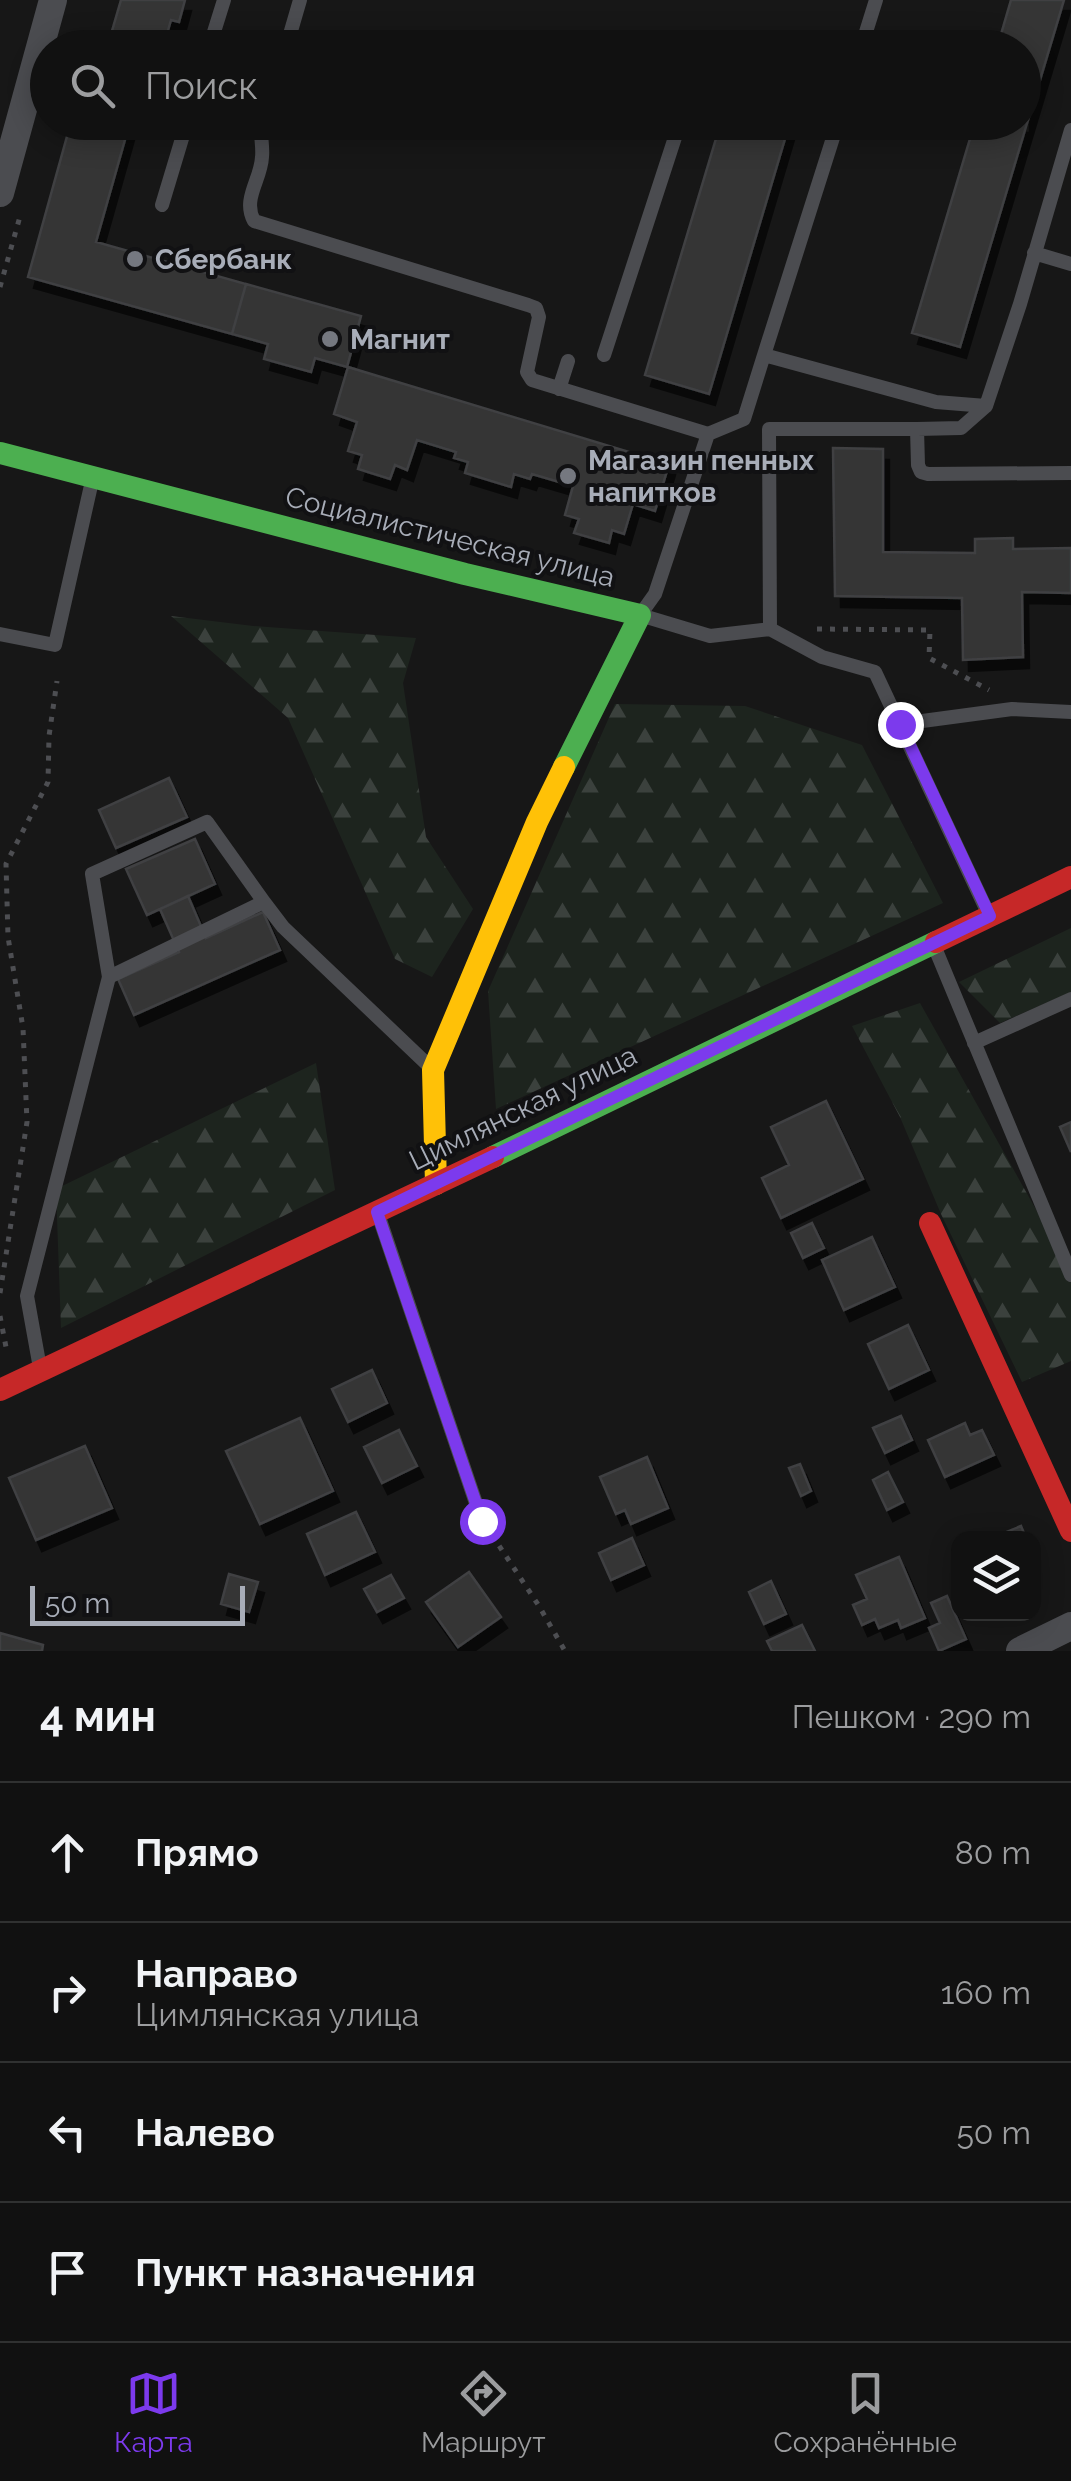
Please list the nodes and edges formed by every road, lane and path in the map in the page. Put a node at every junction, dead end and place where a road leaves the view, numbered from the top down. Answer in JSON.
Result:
{"nodes":[{"id":1,"x":52,"y":0,"type":"edge"},
{"id":2,"x":224,"y":0,"type":"edge"},
{"id":3,"x":300,"y":0,"type":"edge"},
{"id":4,"x":876,"y":0,"type":"edge"},
{"id":5,"x":47,"y":30,"type":"edge"},
{"id":6,"x":215,"y":30,"type":"edge"},
{"id":7,"x":291,"y":30,"type":"edge"},
{"id":8,"x":867,"y":30,"type":"edge"},
{"id":9,"x":30,"y":100,"type":"edge"},
{"id":10,"x":1071,"y":130,"type":"edge"},
{"id":11,"x":182,"y":140,"type":"edge"},
{"id":12,"x":262,"y":140,"type":"edge"},
{"id":13,"x":674,"y":140,"type":"edge"},
{"id":14,"x":832,"y":140,"type":"edge"},
{"id":15,"x":0,"y":193,"type":"edge"},
{"id":16,"x":162,"y":205,"type":"dead end"},
{"id":17,"x":1034,"y":253,"type":"junction"},
{"id":18,"x":1071,"y":264,"type":"edge"},
{"id":19,"x":604,"y":355,"type":"dead end"},
{"id":20,"x":764,"y":355,"type":"junction"},
{"id":21,"x":568,"y":361,"type":"dead end"},
{"id":22,"x":559,"y":389,"type":"junction"},
{"id":23,"x":986,"y":406,"type":"junction"},
{"id":24,"x":744,"y":420,"type":"junction"},
{"id":25,"x":769,"y":428,"type":"junction"},
{"id":26,"x":917,"y":428,"type":"junction"},
{"id":27,"x":708,"y":434,"type":"junction"},
{"id":28,"x":0,"y":453,"type":"edge"},
{"id":29,"x":1070,"y":470,"type":"edge"},
{"id":30,"x":93,"y":477,"type":"junction"},
{"id":31,"x":640,"y":615,"type":"junction"},
{"id":32,"x":770,"y":629,"type":"junction"},
{"id":33,"x":0,"y":634,"type":"edge"},
{"id":34,"x":57,"y":681,"type":"dead end"},
{"id":35,"x":1000,"y":695,"type":"dead end"},
{"id":36,"x":1071,"y":712,"type":"edge"},
{"id":37,"x":900,"y":724,"type":"junction"},
{"id":38,"x":1071,"y":878,"type":"edge"},
{"id":39,"x":264,"y":902,"type":"junction"},
{"id":40,"x":990,"y":916,"type":"junction"},
{"id":41,"x":934,"y":944,"type":"junction"},
{"id":42,"x":109,"y":977,"type":"junction"},
{"id":43,"x":1071,"y":999,"type":"edge"},
{"id":44,"x":974,"y":1042,"type":"junction"},
{"id":45,"x":434,"y":1070,"type":"junction"},
{"id":46,"x":436,"y":1184,"type":"junction"},
{"id":47,"x":377,"y":1212,"type":"junction"},
{"id":48,"x":930,"y":1223,"type":"dead end"},
{"id":49,"x":1071,"y":1275,"type":"edge"},
{"id":50,"x":0,"y":1292,"type":"edge"},
{"id":51,"x":0,"y":1316,"type":"edge"},
{"id":52,"x":6,"y":1349,"type":"dead end"},
{"id":53,"x":40,"y":1371,"type":"junction"},
{"id":54,"x":0,"y":1390,"type":"edge"},
{"id":55,"x":482,"y":1521,"type":"joint"},
{"id":56,"x":1071,"y":1531,"type":"edge"},
{"id":57,"x":1071,"y":1626,"type":"edge"},
{"id":58,"x":565,"y":1651,"type":"edge"},
{"id":59,"x":1020,"y":1651,"type":"edge"}],
"edges":[{"from":1,"to":5,"type":"street"},
{"from":2,"to":6,"type":"lane"},
{"from":3,"to":7,"type":"lane"},
{"from":4,"to":8,"type":"lane"},
{"from":9,"to":15,"type":"street"},
{"from":10,"to":17,"type":"lane"},
{"from":11,"to":16,"type":"lane"},
{"from":12,"to":22,"type":"lane"},
{"from":13,"to":19,"type":"lane"},
{"from":14,"to":20,"type":"lane"},
{"from":17,"to":18,"type":"lane"},
{"from":17,"to":23,"type":"lane"},
{"from":20,"to":23,"type":"lane"},
{"from":20,"to":24,"type":"lane"},
{"from":21,"to":22,"type":"lane"},
{"from":22,"to":27,"type":"lane"},
{"from":23,"to":26,"type":"lane"},
{"from":24,"to":25,"type":"lane"},
{"from":24,"to":27,"type":"lane"},
{"from":25,"to":26,"type":"lane"},
{"from":25,"to":32,"type":"lane"},
{"from":26,"to":29,"type":"lane"},
{"from":27,"to":31,"type":"lane"},
{"from":28,"to":30,"type":"street","name":"Социалистическая улица"},
{"from":30,"to":31,"type":"street","name":"Социалистическая улица"},
{"from":30,"to":33,"type":"lane"},
{"from":31,"to":32,"type":"lane"},
{"from":31,"to":45,"type":"street","name":"Социалистическая улица"},
{"from":32,"to":35,"type":"path"},
{"from":32,"to":37,"type":"lane"},
{"from":34,"to":50,"type":"path"},
{"from":36,"to":37,"type":"lane"},
{"from":37,"to":40,"type":"lane"},
{"from":38,"to":40,"type":"street","name":"Цимлянская улица"},
{"from":39,"to":42,"type":"lane"},
{"from":39,"to":42,"type":"lane"},
{"from":39,"to":45,"type":"lane"},
{"from":40,"to":41,"type":"street","name":"Цимлянская улица"},
{"from":41,"to":44,"type":"lane"},
{"from":41,"to":46,"type":"street","name":"Цимлянская улица"},
{"from":42,"to":53,"type":"lane"},
{"from":43,"to":44,"type":"lane"},
{"from":44,"to":49,"type":"lane"},
{"from":45,"to":46,"type":"street","name":"Социалистическая улица"},
{"from":46,"to":47,"type":"street","name":"Цимлянская улица"},
{"from":47,"to":53,"type":"street","name":"Цимлянская улица"},
{"from":47,"to":55,"type":"lane"},
{"from":48,"to":56,"type":"street"},
{"from":51,"to":52,"type":"path"},
{"from":53,"to":54,"type":"street","name":"Цимлянская улица"},
{"from":55,"to":58,"type":"path"},
{"from":57,"to":59,"type":"street"}]}
